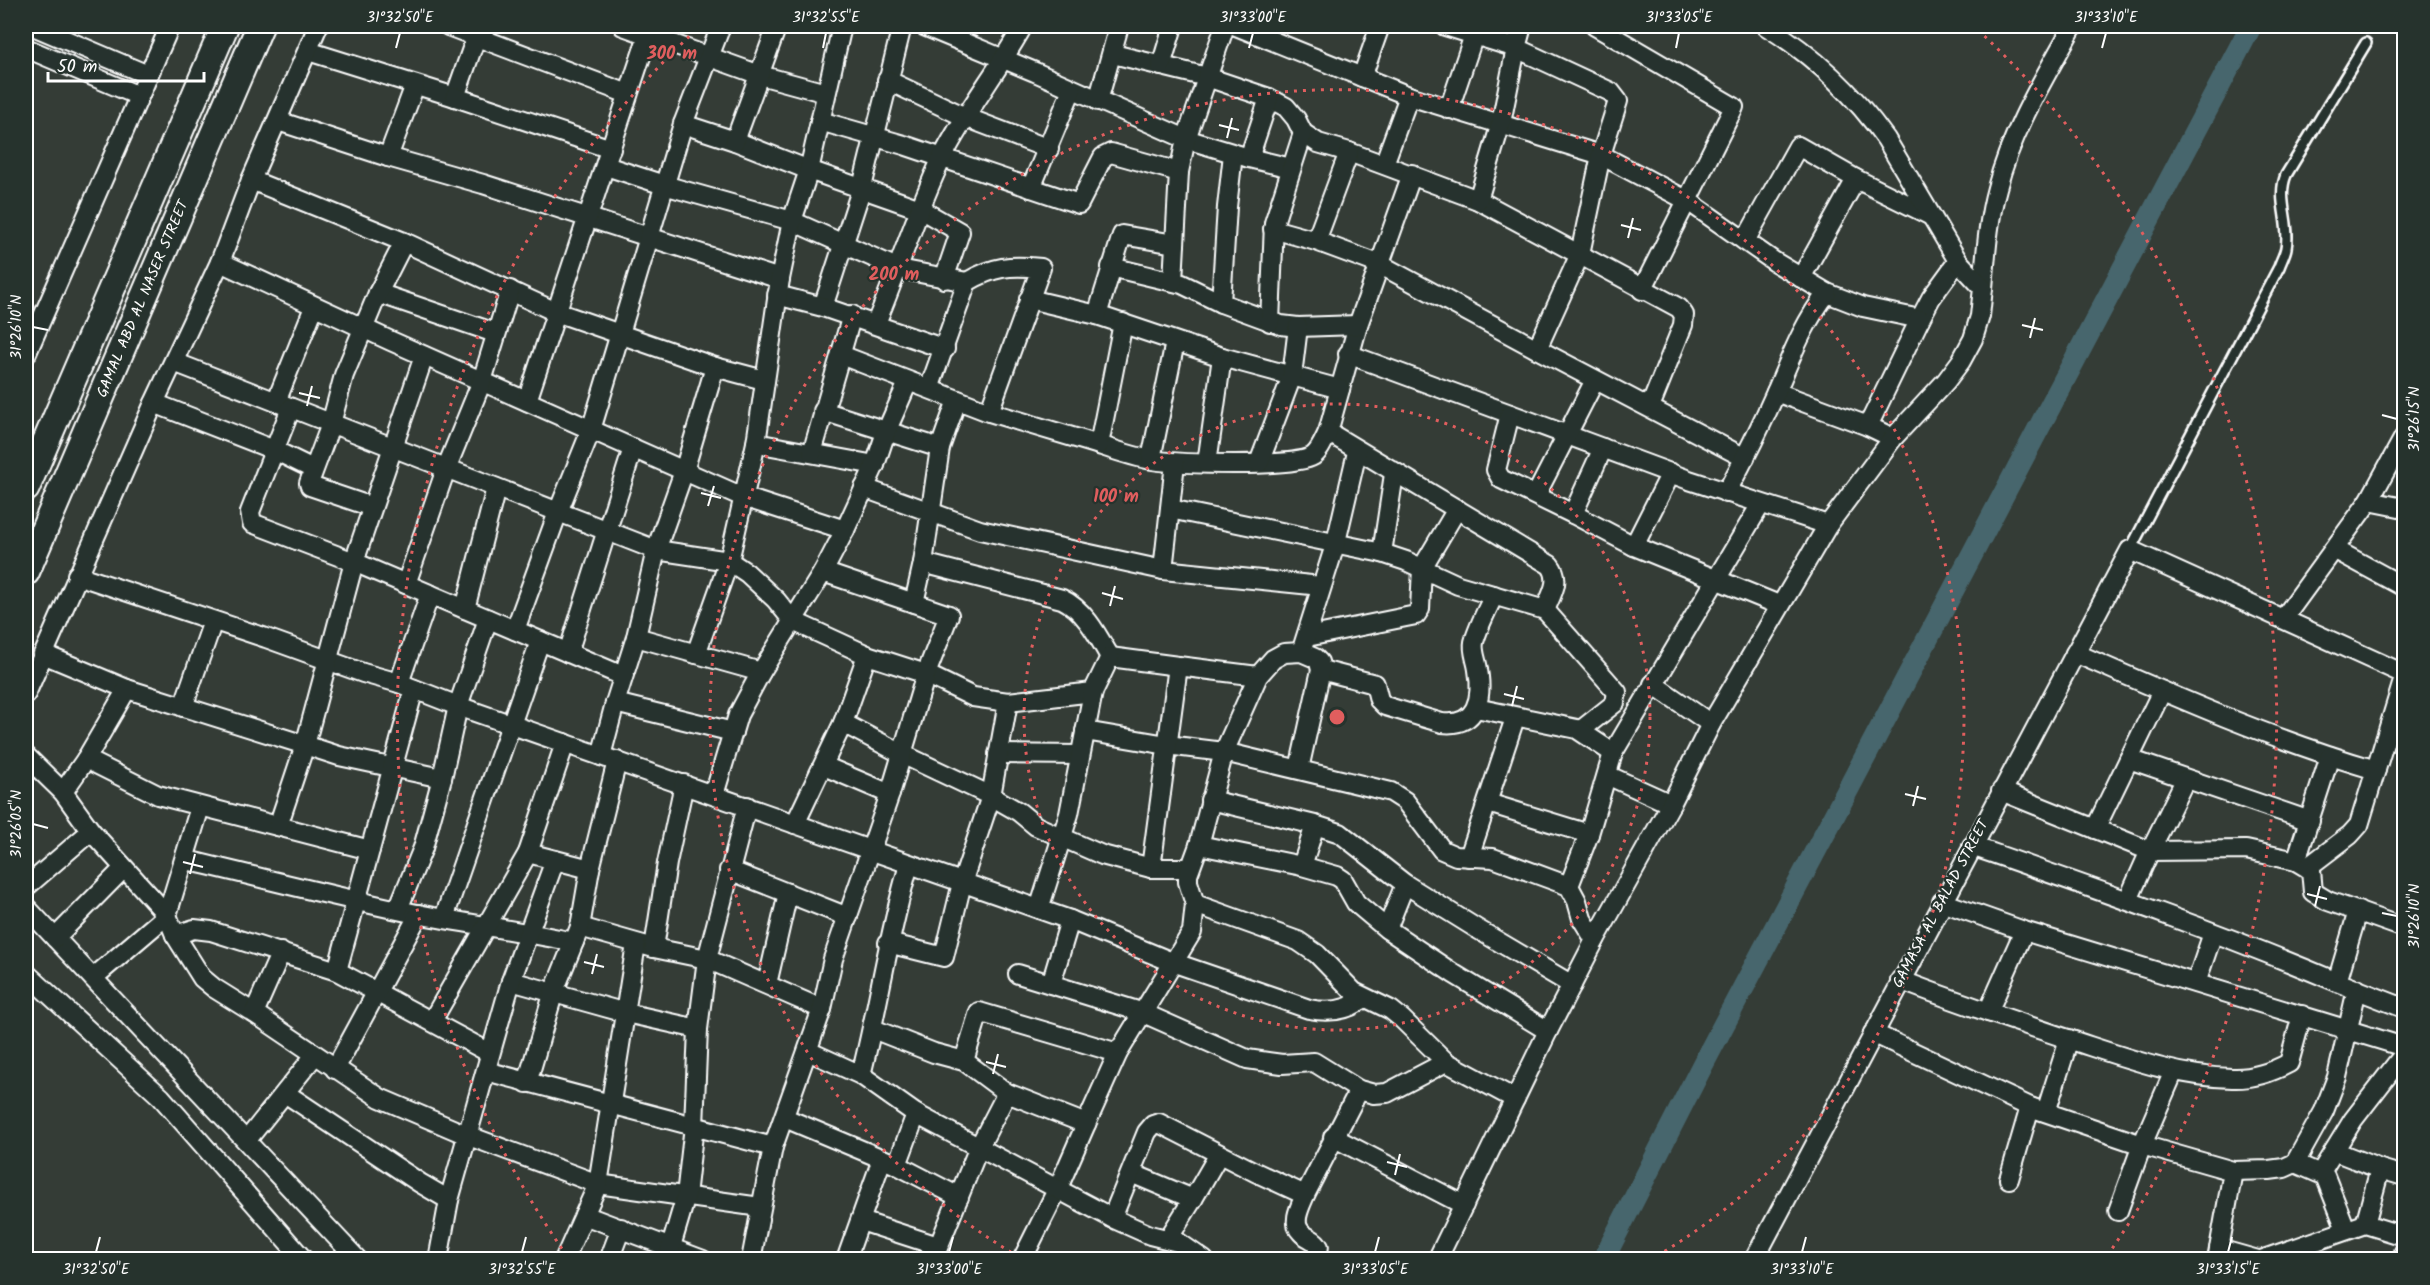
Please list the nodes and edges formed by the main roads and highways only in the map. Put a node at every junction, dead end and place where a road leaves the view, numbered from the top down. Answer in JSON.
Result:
{"nodes":[{"id":1,"x":225,"y":26,"type":"edge"},
{"id":2,"x":260,"y":26,"type":"edge"},
{"id":3,"x":26,"y":488,"type":"edge"},
{"id":4,"x":26,"y":572,"type":"edge"}],
"edges":[{"from":1,"to":3,"type":"main road"},
{"from":2,"to":4,"type":"main road","name":"GAMAL ABD AL NASER STREET"}]}
